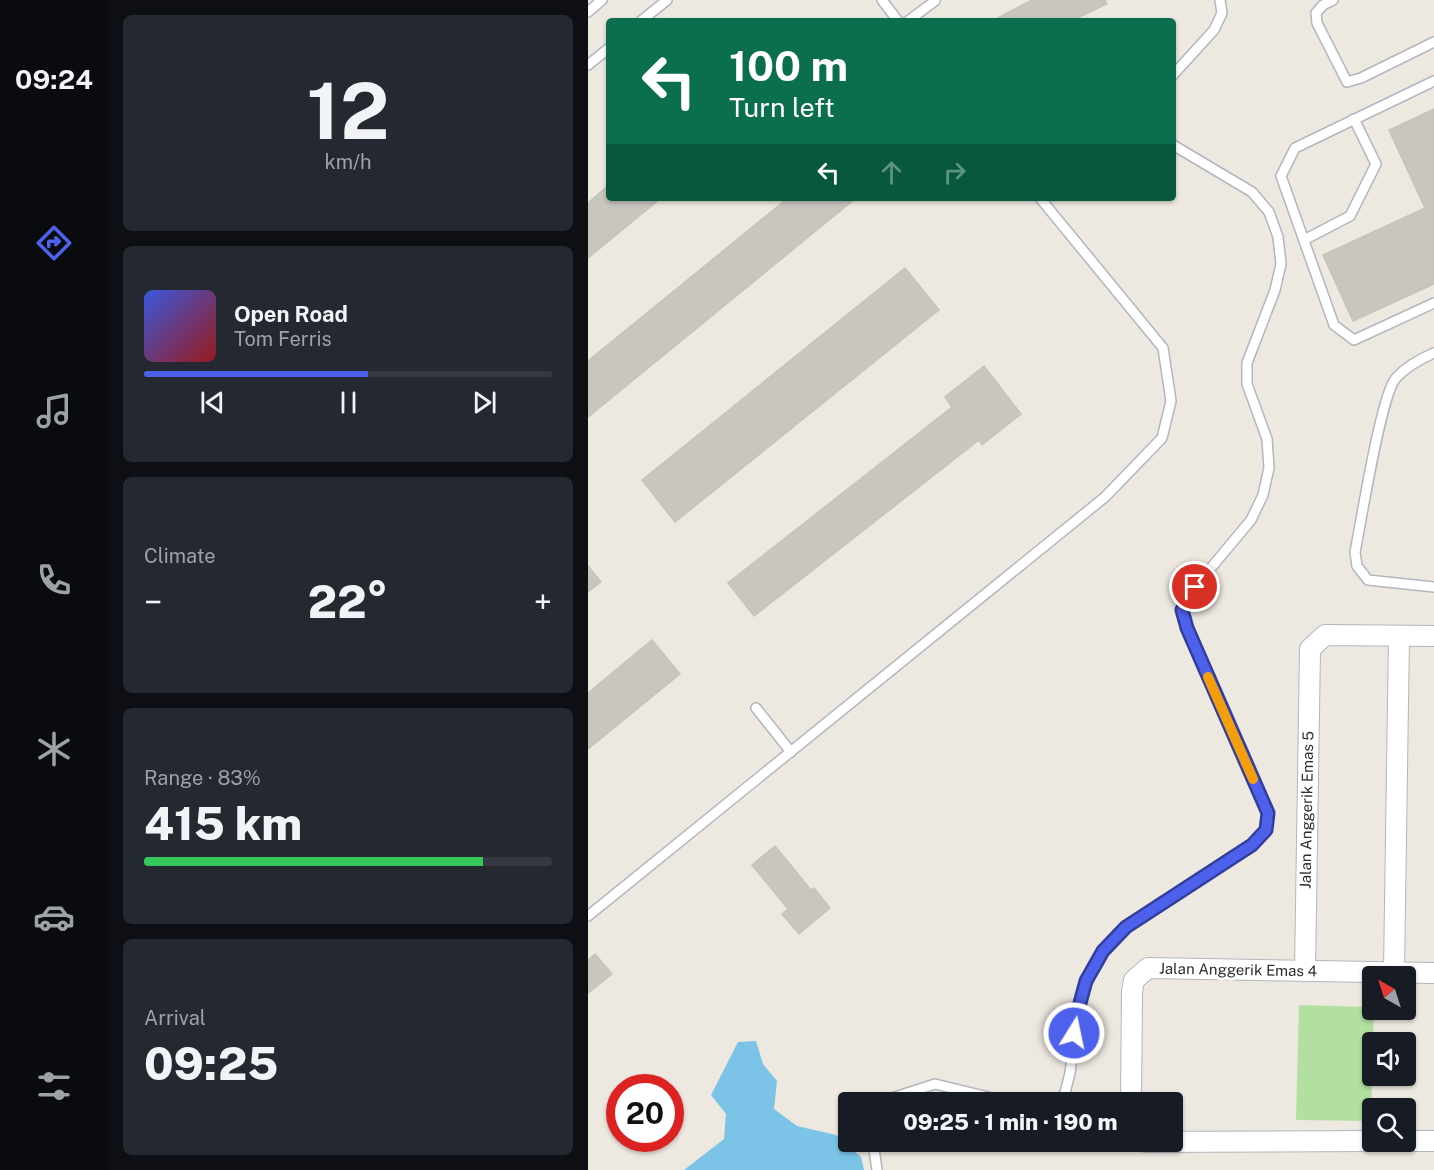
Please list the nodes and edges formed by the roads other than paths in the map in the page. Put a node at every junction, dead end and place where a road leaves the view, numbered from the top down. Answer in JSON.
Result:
{"nodes":[{"id":1,"x":602,"y":0,"type":"edge"},
{"id":2,"x":882,"y":0,"type":"edge"},
{"id":3,"x":1220,"y":0,"type":"edge"},
{"id":4,"x":1333,"y":0,"type":"edge"},
{"id":5,"x":665,"y":1,"type":"edge"},
{"id":6,"x":935,"y":1,"type":"edge"},
{"id":7,"x":588,"y":12,"type":"edge"},
{"id":8,"x":645,"y":18,"type":"edge"},
{"id":9,"x":896,"y":18,"type":"edge"},
{"id":10,"x":912,"y":18,"type":"edge"},
{"id":11,"x":1434,"y":42,"type":"edge"},
{"id":12,"x":588,"y":50,"type":"edge"},
{"id":13,"x":606,"y":50,"type":"edge"},
{"id":14,"x":592,"y":62,"type":"edge"},
{"id":15,"x":1176,"y":72,"type":"edge"},
{"id":16,"x":1434,"y":81,"type":"edge"},
{"id":17,"x":1354,"y":119,"type":"junction"},
{"id":18,"x":1176,"y":147,"type":"edge"},
{"id":19,"x":1042,"y":201,"type":"edge"},
{"id":20,"x":1304,"y":240,"type":"junction"},
{"id":21,"x":1434,"y":303,"type":"edge"},
{"id":22,"x":1434,"y":352,"type":"edge"},
{"id":23,"x":1434,"y":587,"type":"edge"},
{"id":24,"x":1399,"y":636,"type":"junction"},
{"id":25,"x":1434,"y":636,"type":"edge"},
{"id":26,"x":756,"y":708,"type":"dead end"},
{"id":27,"x":791,"y":752,"type":"junction"},
{"id":28,"x":588,"y":916,"type":"edge"},
{"id":29,"x":1394,"y":966,"type":"edge"},
{"id":30,"x":1305,"y":971,"type":"junction"},
{"id":31,"x":1362,"y":971,"type":"edge"},
{"id":32,"x":1416,"y":972,"type":"edge"},
{"id":33,"x":1434,"y":973,"type":"edge"},
{"id":34,"x":910,"y":1092,"type":"edge"},
{"id":35,"x":968,"y":1092,"type":"edge"},
{"id":36,"x":1065,"y":1092,"type":"edge"},
{"id":37,"x":1131,"y":1092,"type":"edge"},
{"id":38,"x":1362,"y":1141,"type":"edge"},
{"id":39,"x":1416,"y":1141,"type":"edge"},
{"id":40,"x":1434,"y":1141,"type":"edge"},
{"id":41,"x":1183,"y":1142,"type":"edge"},
{"id":42,"x":874,"y":1152,"type":"edge"},
{"id":43,"x":877,"y":1170,"type":"edge"}],
"edges":[{"from":1,"to":7,"type":"lane"},
{"from":2,"to":9,"type":"lane"},
{"from":3,"to":15,"type":"lane"},
{"from":4,"to":11,"type":"lane"},
{"from":5,"to":8,"type":"lane"},
{"from":6,"to":10,"type":"lane"},
{"from":12,"to":14,"type":"lane"},
{"from":13,"to":14,"type":"lane"},
{"from":16,"to":17,"type":"lane"},
{"from":17,"to":20,"type":"lane"},
{"from":17,"to":20,"type":"lane"},
{"from":18,"to":36,"type":"lane"},
{"from":19,"to":27,"type":"lane"},
{"from":20,"to":21,"type":"lane"},
{"from":22,"to":23,"type":"lane"},
{"from":24,"to":25,"type":"street"},
{"from":24,"to":29,"type":"street"},
{"from":24,"to":30,"type":"street","name":"Jalan Anggerik Emas 5"},
{"from":26,"to":27,"type":"lane"},
{"from":27,"to":28,"type":"lane"},
{"from":30,"to":31,"type":"street","name":"Jalan Anggerik Emas 4"},
{"from":30,"to":37,"type":"street","name":"Jalan Anggerik Emas 4"},
{"from":32,"to":33,"type":"street","name":"Jalan Anggerik Emas 4"},
{"from":34,"to":35,"type":"lane"},
{"from":38,"to":41,"type":"street"},
{"from":39,"to":40,"type":"street"},
{"from":42,"to":43,"type":"lane"}]}
